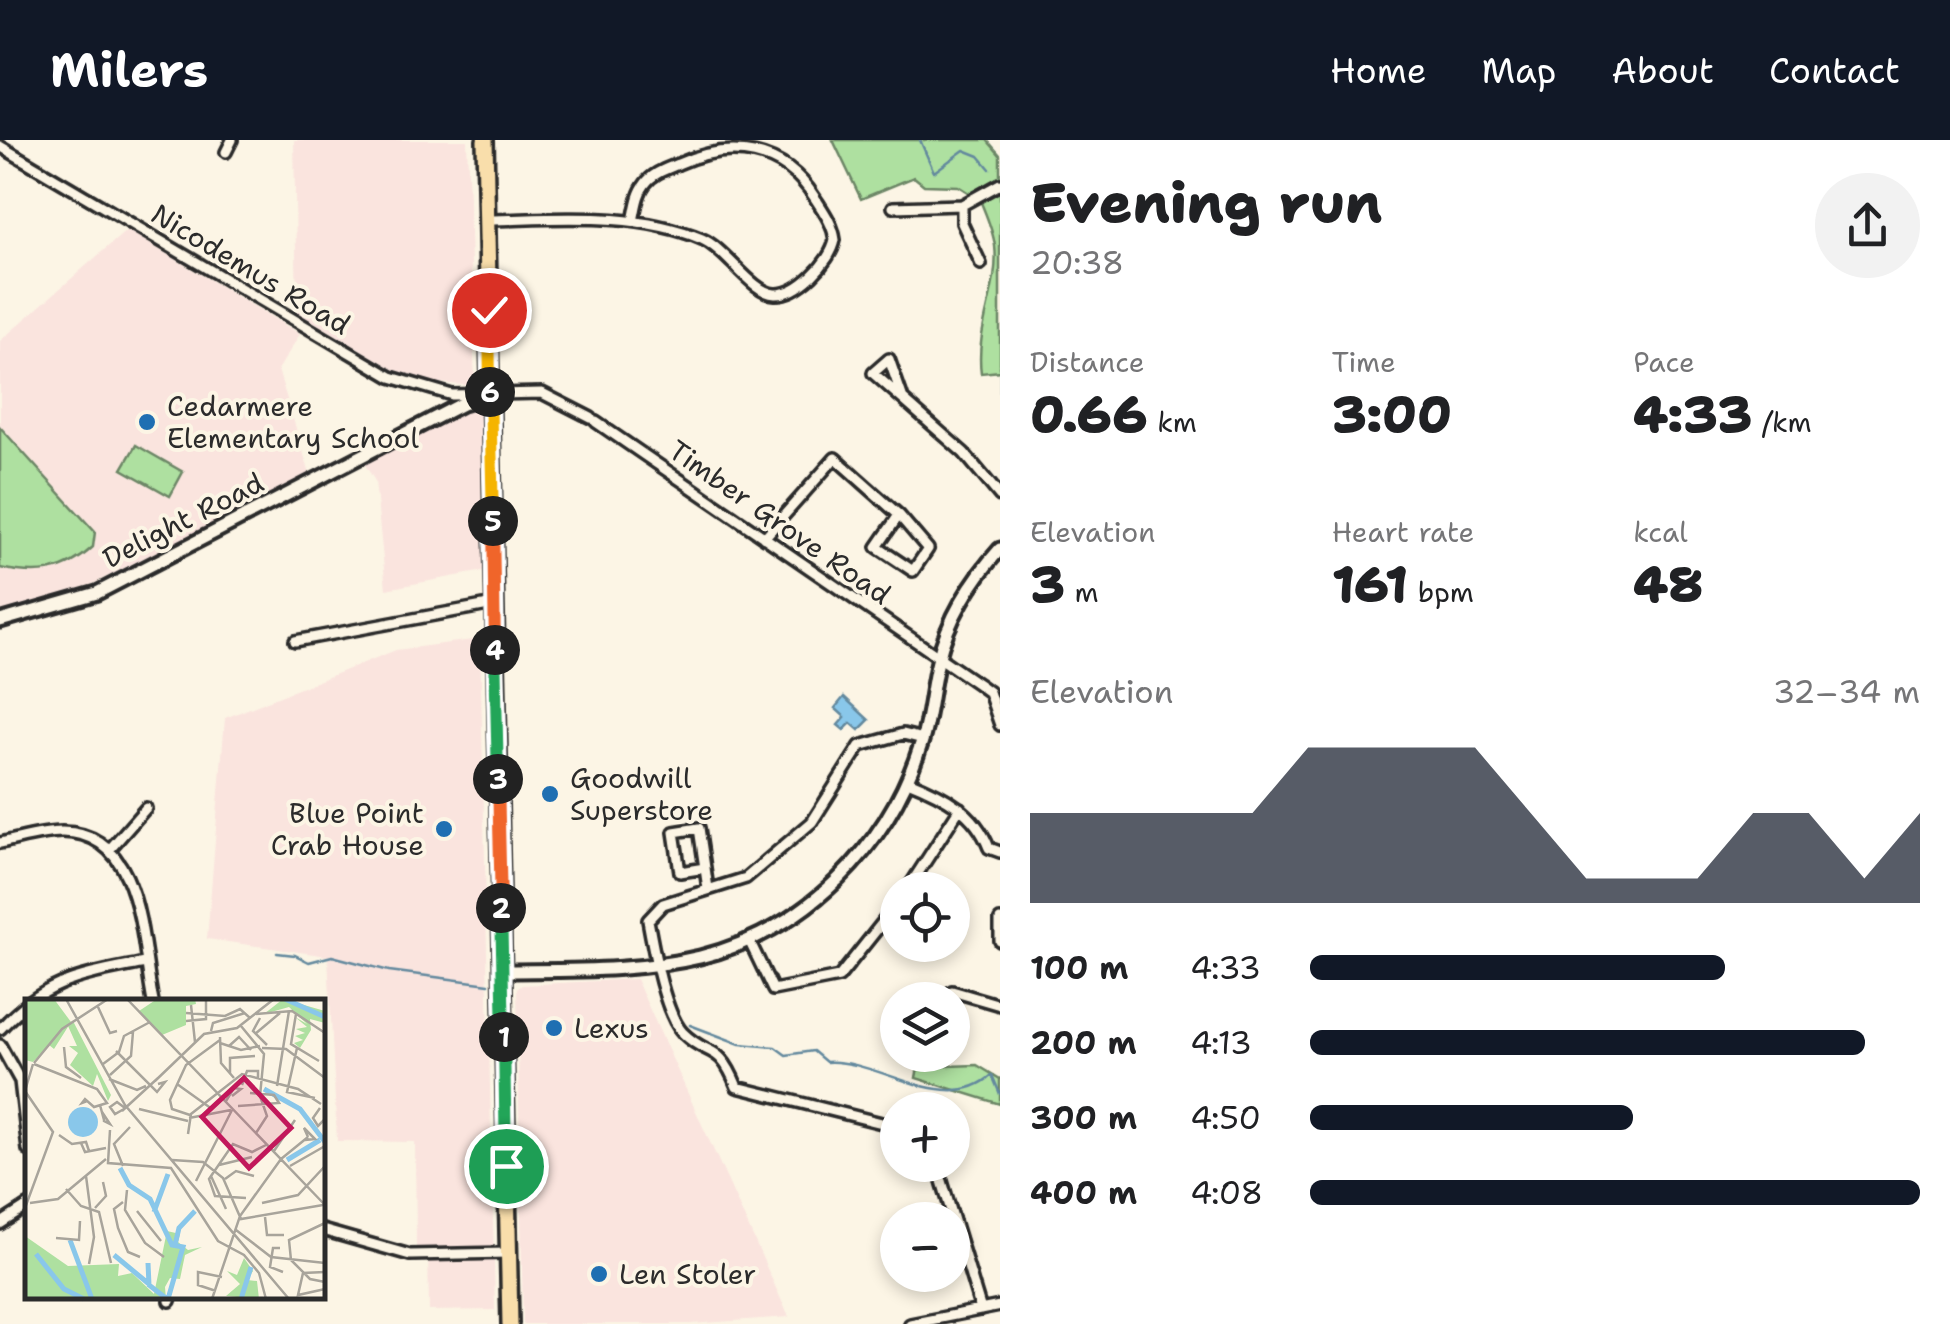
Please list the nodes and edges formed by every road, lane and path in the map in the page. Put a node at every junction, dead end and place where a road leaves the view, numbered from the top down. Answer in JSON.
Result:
{"nodes":[{"id":1,"x":232,"y":140,"type":"edge"},
{"id":2,"x":485,"y":140,"type":"edge"},
{"id":3,"x":0,"y":146,"type":"edge"},
{"id":4,"x":226,"y":152,"type":"dead end"},
{"id":5,"x":1000,"y":184,"type":"edge"},
{"id":6,"x":962,"y":205,"type":"junction"},
{"id":7,"x":893,"y":207,"type":"dead end"},
{"id":8,"x":487,"y":220,"type":"junction"},
{"id":9,"x":633,"y":221,"type":"junction"},
{"id":10,"x":981,"y":264,"type":"dead end"},
{"id":11,"x":490,"y":396,"type":"junction"},
{"id":12,"x":902,"y":396,"type":"dead end"},
{"id":13,"x":1000,"y":496,"type":"edge"},
{"id":14,"x":899,"y":515,"type":"junction"},
{"id":15,"x":764,"y":538,"type":"junction"},
{"id":16,"x":1000,"y":549,"type":"edge"},
{"id":17,"x":494,"y":604,"type":"junction"},
{"id":18,"x":0,"y":620,"type":"edge"},
{"id":19,"x":295,"y":642,"type":"dead end"},
{"id":20,"x":938,"y":659,"type":"junction"},
{"id":21,"x":1000,"y":724,"type":"edge"},
{"id":22,"x":923,"y":739,"type":"junction"},
{"id":23,"x":908,"y":782,"type":"junction"},
{"id":24,"x":146,"y":808,"type":"dead end"},
{"id":25,"x":960,"y":808,"type":"junction"},
{"id":26,"x":0,"y":843,"type":"edge"},
{"id":27,"x":110,"y":849,"type":"junction"},
{"id":28,"x":1000,"y":852,"type":"edge"},
{"id":29,"x":705,"y":868,"type":"junction"},
{"id":30,"x":919,"y":872,"type":"edge"},
{"id":31,"x":708,"y":889,"type":"junction"},
{"id":32,"x":1000,"y":920,"type":"edge"},
{"id":33,"x":880,"y":926,"type":"edge"},
{"id":34,"x":749,"y":940,"type":"junction"},
{"id":35,"x":1000,"y":941,"type":"edge"},
{"id":36,"x":145,"y":964,"type":"junction"},
{"id":37,"x":660,"y":964,"type":"junction"},
{"id":38,"x":502,"y":971,"type":"junction"},
{"id":39,"x":970,"y":997,"type":"edge"},
{"id":40,"x":30,"y":999,"type":"edge"},
{"id":41,"x":151,"y":999,"type":"edge"},
{"id":42,"x":25,"y":1003,"type":"edge"},
{"id":43,"x":1000,"y":1006,"type":"edge"},
{"id":44,"x":0,"y":1029,"type":"edge"},
{"id":45,"x":0,"y":1045,"type":"edge"},
{"id":46,"x":880,"y":1123,"type":"edge"},
{"id":47,"x":25,"y":1124,"type":"edge"},
{"id":48,"x":942,"y":1182,"type":"edge"},
{"id":49,"x":25,"y":1208,"type":"edge"},
{"id":50,"x":0,"y":1224,"type":"edge"},
{"id":51,"x":325,"y":1231,"type":"edge"},
{"id":52,"x":508,"y":1254,"type":"junction"},
{"id":53,"x":1000,"y":1306,"type":"edge"},
{"id":54,"x":981,"y":1310,"type":"junction"},
{"id":55,"x":510,"y":1324,"type":"edge"},
{"id":56,"x":910,"y":1324,"type":"edge"}],
"edges":[{"from":1,"to":4,"type":"street"},
{"from":2,"to":8,"type":"main road"},
{"from":3,"to":11,"type":"street","name":"Nicodemus Road"},
{"from":5,"to":6,"type":"street"},
{"from":6,"to":7,"type":"street"},
{"from":6,"to":10,"type":"street"},
{"from":8,"to":9,"type":"street"},
{"from":8,"to":11,"type":"main road"},
{"from":9,"to":9,"type":"street"},
{"from":11,"to":15,"type":"street","name":"Timber Grove Road"},
{"from":11,"to":17,"type":"main road"},
{"from":11,"to":18,"type":"street","name":"Delight Road"},
{"from":12,"to":13,"type":"street"},
{"from":14,"to":14,"type":"street"},
{"from":14,"to":15,"type":"street"},
{"from":15,"to":20,"type":"street","name":"Timber Grove Road"},
{"from":16,"to":20,"type":"street"},
{"from":17,"to":19,"type":"street"},
{"from":17,"to":38,"type":"main road"},
{"from":20,"to":21,"type":"street","name":"Timber Grove Road"},
{"from":20,"to":22,"type":"street"},
{"from":22,"to":23,"type":"street"},
{"from":22,"to":31,"type":"street"},
{"from":23,"to":25,"type":"street"},
{"from":23,"to":34,"type":"street"},
{"from":24,"to":27,"type":"street"},
{"from":25,"to":28,"type":"street"},
{"from":25,"to":30,"type":"street"},
{"from":26,"to":27,"type":"street"},
{"from":27,"to":36,"type":"street"},
{"from":29,"to":29,"type":"street"},
{"from":29,"to":31,"type":"street"},
{"from":31,"to":37,"type":"street"},
{"from":32,"to":35,"type":"street"},
{"from":33,"to":34,"type":"street"},
{"from":34,"to":37,"type":"street"},
{"from":36,"to":40,"type":"street"},
{"from":36,"to":41,"type":"street"},
{"from":37,"to":38,"type":"street"},
{"from":37,"to":46,"type":"street"},
{"from":38,"to":52,"type":"main road"},
{"from":39,"to":43,"type":"street"},
{"from":42,"to":44,"type":"street"},
{"from":45,"to":47,"type":"street"},
{"from":48,"to":54,"type":"street"},
{"from":49,"to":50,"type":"street"},
{"from":51,"to":52,"type":"street"},
{"from":52,"to":55,"type":"main road"},
{"from":53,"to":54,"type":"street"},
{"from":54,"to":56,"type":"street"}]}
